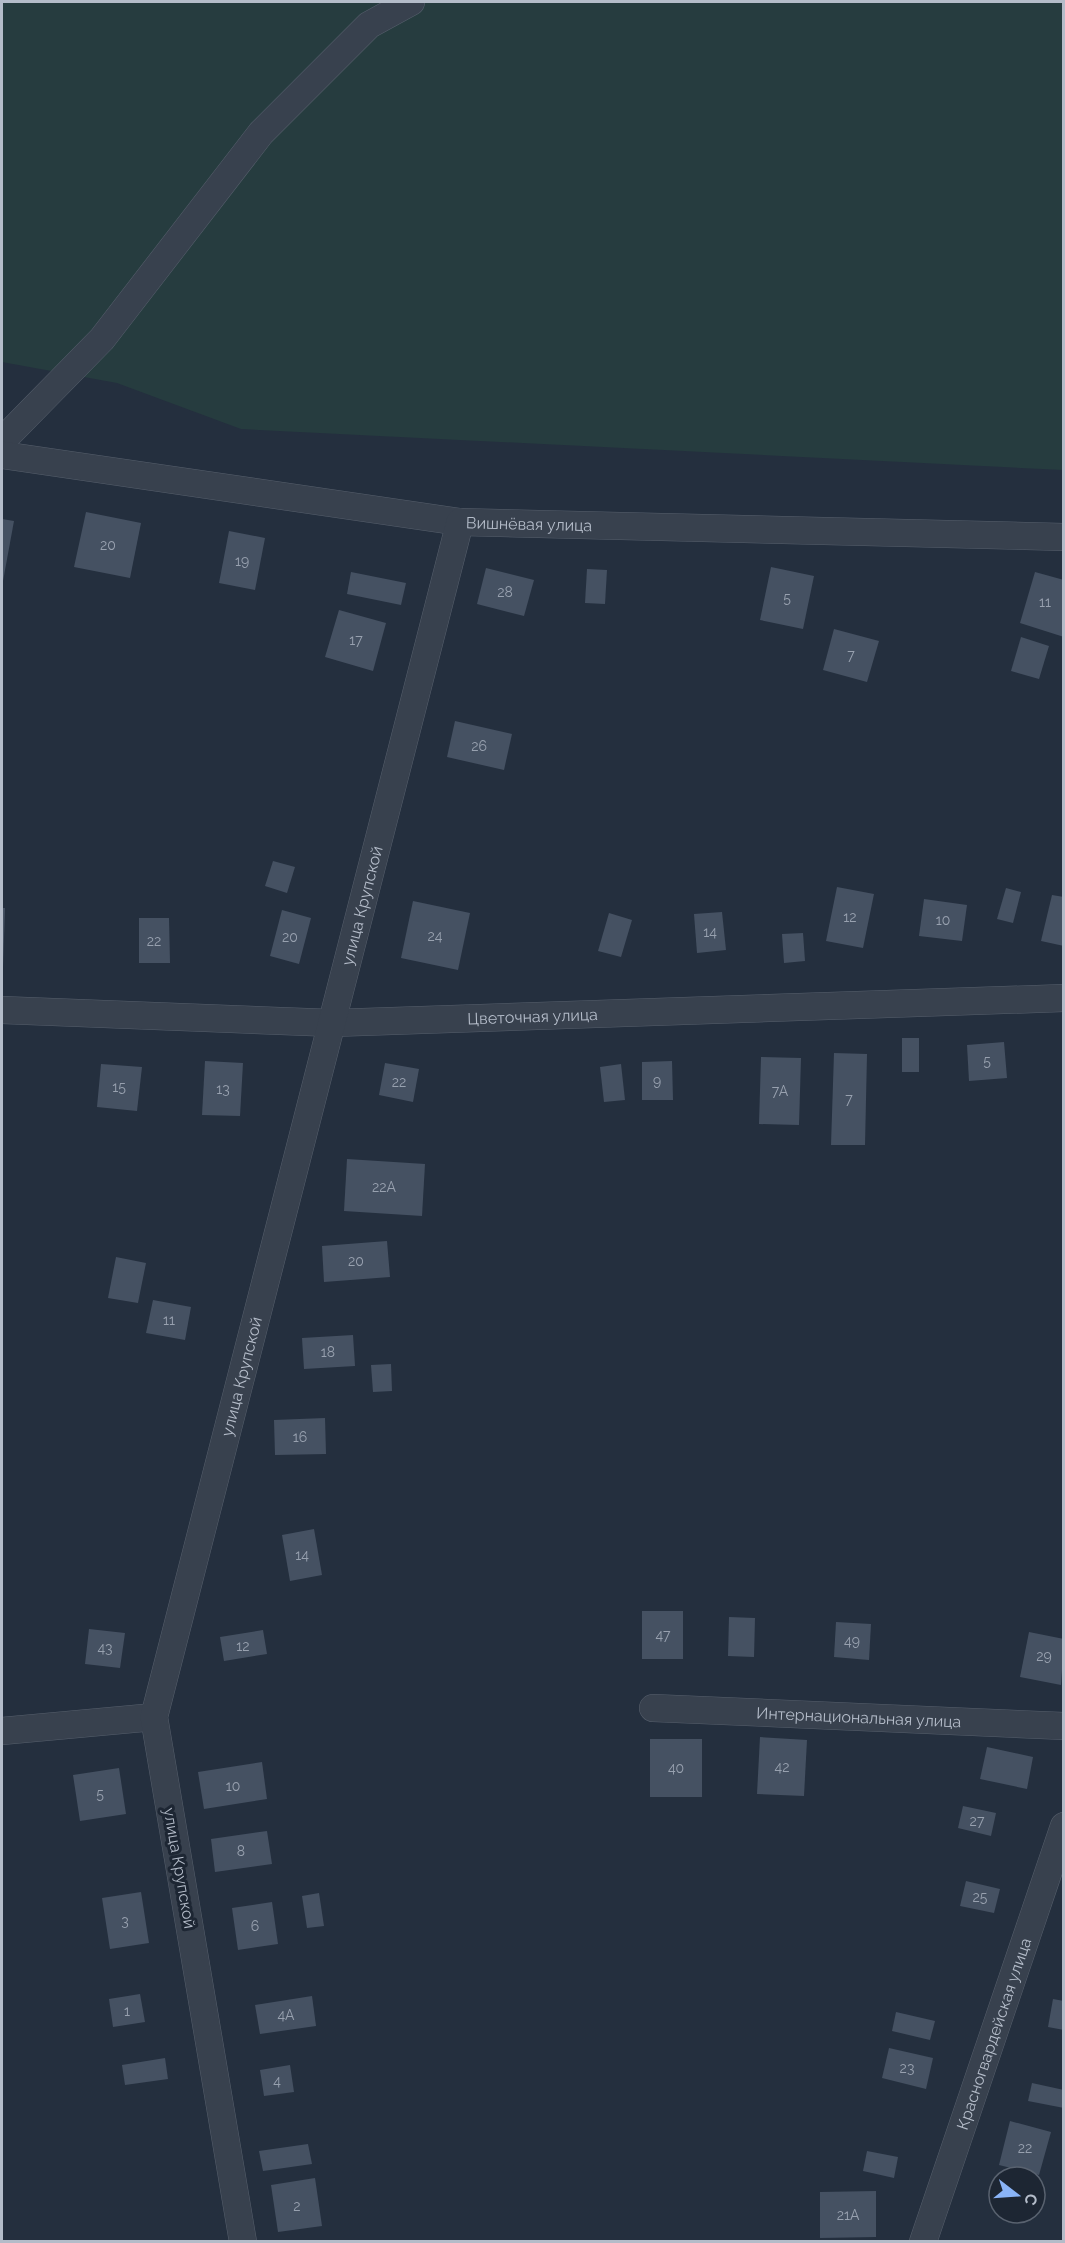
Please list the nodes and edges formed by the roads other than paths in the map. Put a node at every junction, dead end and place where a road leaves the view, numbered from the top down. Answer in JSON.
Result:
{"nodes":[{"id":1,"x":411,"y":2,"type":"edge"},
{"id":2,"x":2,"y":441,"type":"edge"},
{"id":3,"x":2,"y":455,"type":"edge"},
{"id":4,"x":460,"y":522,"type":"junction"},
{"id":5,"x":1064,"y":537,"type":"edge"},
{"id":6,"x":1064,"y":998,"type":"edge"},
{"id":7,"x":2,"y":1010,"type":"edge"},
{"id":8,"x":333,"y":1023,"type":"junction"},
{"id":9,"x":653,"y":1708,"type":"dead end"},
{"id":10,"x":154,"y":1718,"type":"junction"},
{"id":11,"x":1064,"y":1726,"type":"edge"},
{"id":12,"x":2,"y":1731,"type":"edge"},
{"id":13,"x":1064,"y":1826,"type":"edge"},
{"id":14,"x":243,"y":2241,"type":"edge"},
{"id":15,"x":923,"y":2241,"type":"edge"}],
"edges":[{"from":1,"to":2,"type":"street"},
{"from":3,"to":4,"type":"street","name":"Вишнёвая улица"},
{"from":4,"to":5,"type":"street","name":"Вишнёвая улица"},
{"from":4,"to":8,"type":"street","name":"улица Крупской"},
{"from":6,"to":8,"type":"street","name":"Цветочная улица"},
{"from":7,"to":8,"type":"street","name":"Цветочная улица"},
{"from":8,"to":10,"type":"street","name":"улица Крупской"},
{"from":9,"to":11,"type":"street","name":"Интернациональная улица"},
{"from":10,"to":12,"type":"street"},
{"from":10,"to":14,"type":"street","name":"улица Крупской"},
{"from":13,"to":15,"type":"street","name":"Красногвардейская улица"}]}
